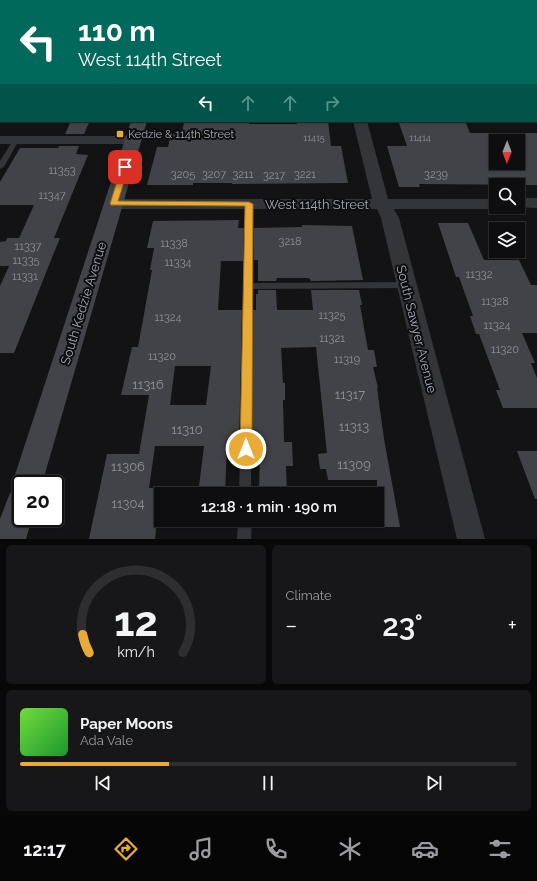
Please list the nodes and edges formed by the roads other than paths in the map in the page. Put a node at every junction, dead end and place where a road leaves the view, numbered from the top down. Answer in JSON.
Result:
{"nodes":[{"id":1,"x":360,"y":122,"type":"edge"},
{"id":2,"x":136,"y":131,"type":"edge"},
{"id":3,"x":0,"y":140,"type":"edge"},
{"id":4,"x":16,"y":140,"type":"junction"},
{"id":5,"x":0,"y":167,"type":"edge"},
{"id":6,"x":537,"y":203,"type":"edge"},
{"id":7,"x":114,"y":204,"type":"junction"},
{"id":8,"x":249,"y":204,"type":"junction"},
{"id":9,"x":382,"y":204,"type":"junction"},
{"id":10,"x":489,"y":204,"type":"edge"},
{"id":11,"x":525,"y":204,"type":"edge"},
{"id":12,"x":406,"y":285,"type":"junction"},
{"id":13,"x":248,"y":286,"type":"junction"},
{"id":14,"x":30,"y":475,"type":"edge"},
{"id":15,"x":245,"y":487,"type":"edge"},
{"id":16,"x":14,"y":527,"type":"edge"},
{"id":17,"x":245,"y":527,"type":"edge"},
{"id":18,"x":10,"y":539,"type":"edge"},
{"id":19,"x":244,"y":539,"type":"edge"},
{"id":20,"x":471,"y":539,"type":"edge"}],
"edges":[{"from":1,"to":9,"type":"street","name":"South Sawyer Avenue"},
{"from":2,"to":4,"type":"street"},
{"from":2,"to":7,"type":"main road","name":"South Kedzie Avenue"},
{"from":3,"to":4,"type":"street"},
{"from":4,"to":5,"type":"lane"},
{"from":6,"to":11,"type":"street"},
{"from":7,"to":8,"type":"street","name":"West 114th Street"},
{"from":7,"to":14,"type":"main road","name":"South Kedzie Avenue"},
{"from":8,"to":9,"type":"street","name":"West 114th Street"},
{"from":8,"to":13,"type":"lane"},
{"from":9,"to":10,"type":"street","name":"West 114th Street"},
{"from":9,"to":12,"type":"street","name":"South Sawyer Avenue"},
{"from":12,"to":13,"type":"lane"},
{"from":12,"to":20,"type":"street","name":"South Sawyer Avenue"},
{"from":13,"to":15,"type":"lane"},
{"from":16,"to":18,"type":"main road"},
{"from":17,"to":19,"type":"lane"}]}
